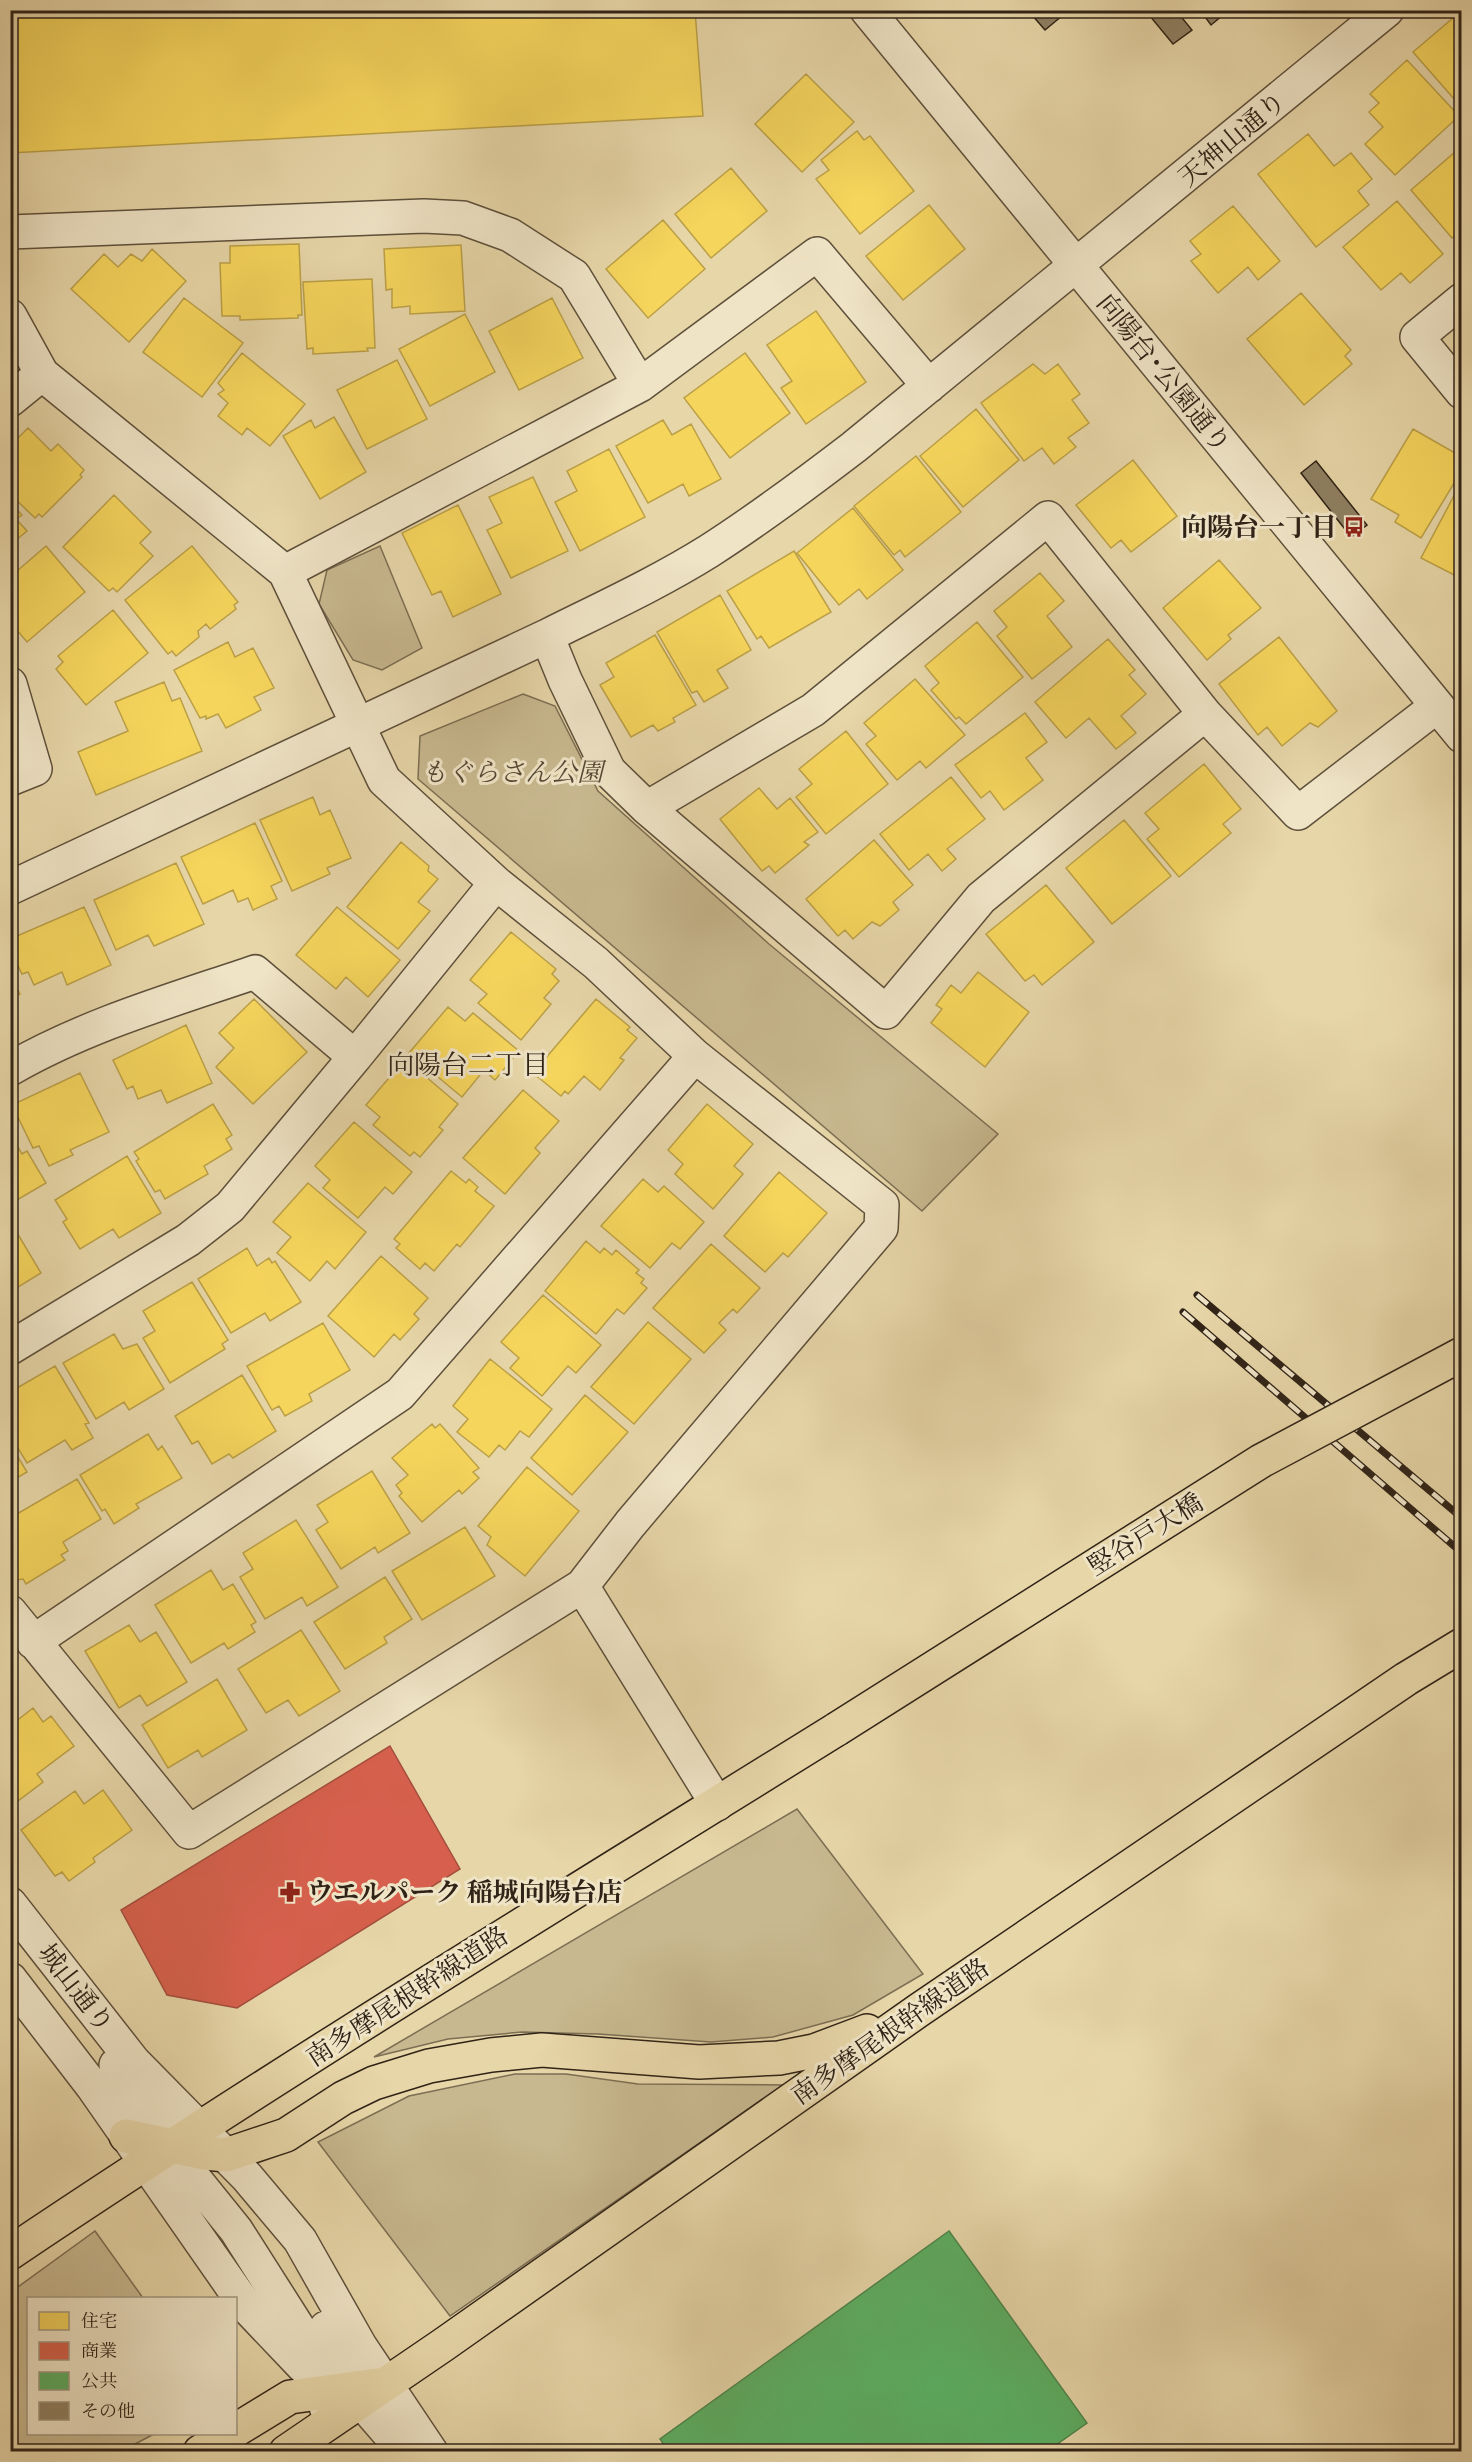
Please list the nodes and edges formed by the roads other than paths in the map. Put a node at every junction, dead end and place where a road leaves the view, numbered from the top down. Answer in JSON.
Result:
{"nodes":[{"id":1,"x":867,"y":10,"type":"edge"},
{"id":2,"x":1387,"y":10,"type":"edge"},
{"id":3,"x":10,"y":232,"type":"edge"},
{"id":4,"x":1076,"y":267,"type":"junction"},
{"id":5,"x":1461,"y":300,"type":"edge"},
{"id":6,"x":10,"y":316,"type":"edge"},
{"id":7,"x":42,"y":374,"type":"junction"},
{"id":8,"x":640,"y":385,"type":"junction"},
{"id":9,"x":929,"y":386,"type":"junction"},
{"id":10,"x":1461,"y":392,"type":"edge"},
{"id":11,"x":10,"y":400,"type":"edge"},
{"id":12,"x":285,"y":572,"type":"junction"},
{"id":13,"x":547,"y":636,"type":"junction"},
{"id":14,"x":10,"y":684,"type":"edge"},
{"id":15,"x":1437,"y":706,"type":"junction"},
{"id":16,"x":1204,"y":714,"type":"junction"},
{"id":17,"x":356,"y":724,"type":"junction"},
{"id":18,"x":1461,"y":736,"type":"edge"},
{"id":19,"x":10,"y":779,"type":"edge"},
{"id":20,"x":647,"y":808,"type":"junction"},
{"id":21,"x":496,"y":883,"type":"junction"},
{"id":22,"x":10,"y":888,"type":"edge"},
{"id":23,"x":695,"y":1056,"type":"junction"},
{"id":24,"x":355,"y":1057,"type":"junction"},
{"id":25,"x":10,"y":1070,"type":"edge"},
{"id":26,"x":10,"y":1348,"type":"edge"},
{"id":27,"x":1461,"y":1354,"type":"edge"},
{"id":28,"x":582,"y":1586,"type":"junction"},
{"id":29,"x":10,"y":1612,"type":"edge"},
{"id":30,"x":33,"y":1642,"type":"junction"},
{"id":31,"x":1461,"y":1645,"type":"edge"},
{"id":32,"x":837,"y":1729,"type":"joint"},
{"id":33,"x":717,"y":1804,"type":"junction"},
{"id":34,"x":10,"y":1904,"type":"edge"},
{"id":35,"x":10,"y":1932,"type":"edge"},
{"id":36,"x":10,"y":1979,"type":"edge"},
{"id":37,"x":919,"y":2010,"type":"junction"},
{"id":38,"x":242,"y":2102,"type":"junction"},
{"id":39,"x":200,"y":2129,"type":"junction"},
{"id":40,"x":126,"y":2136,"type":"junction"},
{"id":41,"x":181,"y":2160,"type":"junction"},
{"id":42,"x":145,"y":2164,"type":"junction"},
{"id":43,"x":237,"y":2166,"type":"junction"},
{"id":44,"x":10,"y":2253,"type":"edge"},
{"id":45,"x":310,"y":2324,"type":"junction"},
{"id":46,"x":339,"y":2390,"type":"junction"},
{"id":47,"x":237,"y":2429,"type":"edge"},
{"id":48,"x":227,"y":2435,"type":"edge"},
{"id":49,"x":200,"y":2451,"type":"edge"},
{"id":50,"x":286,"y":2451,"type":"edge"},
{"id":51,"x":405,"y":2451,"type":"edge"},
{"id":52,"x":431,"y":2451,"type":"edge"}],
"edges":[{"from":1,"to":4,"type":"street","name":"向陽台･公園通り"},
{"from":2,"to":4,"type":"street","name":"天神山通り"},
{"from":3,"to":8,"type":"street"},
{"from":4,"to":9,"type":"street","name":"天神山通り"},
{"from":4,"to":15,"type":"street","name":"向陽台･公園通り"},
{"from":5,"to":10,"type":"street"},
{"from":6,"to":7,"type":"street"},
{"from":7,"to":11,"type":"street"},
{"from":7,"to":12,"type":"street"},
{"from":8,"to":9,"type":"street"},
{"from":8,"to":12,"type":"street"},
{"from":9,"to":13,"type":"street","name":"天神山通り"},
{"from":12,"to":17,"type":"street"},
{"from":13,"to":17,"type":"street","name":"天神山通り"},
{"from":13,"to":20,"type":"street"},
{"from":14,"to":19,"type":"street"},
{"from":15,"to":16,"type":"street"},
{"from":15,"to":18,"type":"street","name":"向陽台･公園通り"},
{"from":16,"to":20,"type":"street"},
{"from":16,"to":20,"type":"street"},
{"from":17,"to":21,"type":"street"},
{"from":17,"to":22,"type":"street","name":"天神山通り"},
{"from":21,"to":23,"type":"street"},
{"from":21,"to":24,"type":"street"},
{"from":23,"to":28,"type":"street"},
{"from":23,"to":30,"type":"street"},
{"from":24,"to":25,"type":"street"},
{"from":24,"to":26,"type":"street"},
{"from":27,"to":32,"type":"main road","name":"竪谷戸大橋","bridge":true},
{"from":28,"to":30,"type":"street"},
{"from":28,"to":33,"type":"street"},
{"from":29,"to":30,"type":"street"},
{"from":31,"to":37,"type":"main road","name":"南多摩尾根幹線道路"},
{"from":32,"to":33,"type":"main road","name":"南多摩尾根幹線道路"},
{"from":33,"to":38,"type":"main road","name":"南多摩尾根幹線道路"},
{"from":34,"to":39,"type":"street","name":"城山通り"},
{"from":35,"to":41,"type":"street"},
{"from":36,"to":40,"type":"street","name":"城山通り"},
{"from":37,"to":43,"type":"main road"},
{"from":37,"to":46,"type":"main road","name":"南多摩尾根幹線道路"},
{"from":38,"to":39,"type":"main road","name":"南多摩尾根幹線道路"},
{"from":38,"to":43,"type":"street"},
{"from":39,"to":41,"type":"main road","name":"南多摩尾根幹線道路"},
{"from":39,"to":43,"type":"street","name":"城山通り"},
{"from":40,"to":41,"type":"main road"},
{"from":40,"to":42,"type":"street","name":"城山通り"},
{"from":41,"to":42,"type":"main road","name":"南多摩尾根幹線道路"},
{"from":41,"to":43,"type":"main road"},
{"from":41,"to":45,"type":"street"},
{"from":42,"to":44,"type":"main road","name":"南多摩尾根幹線道路"},
{"from":42,"to":46,"type":"street","name":"城山通り"},
{"from":43,"to":45,"type":"street"},
{"from":43,"to":46,"type":"street","name":"城山通り"},
{"from":45,"to":46,"type":"street"},
{"from":45,"to":46,"type":"street"},
{"from":46,"to":47,"type":"main road"},
{"from":46,"to":50,"type":"main road","name":"南多摩尾根幹線道路"},
{"from":46,"to":51,"type":"street"},
{"from":46,"to":52,"type":"street"},
{"from":48,"to":49,"type":"main road"}]}
